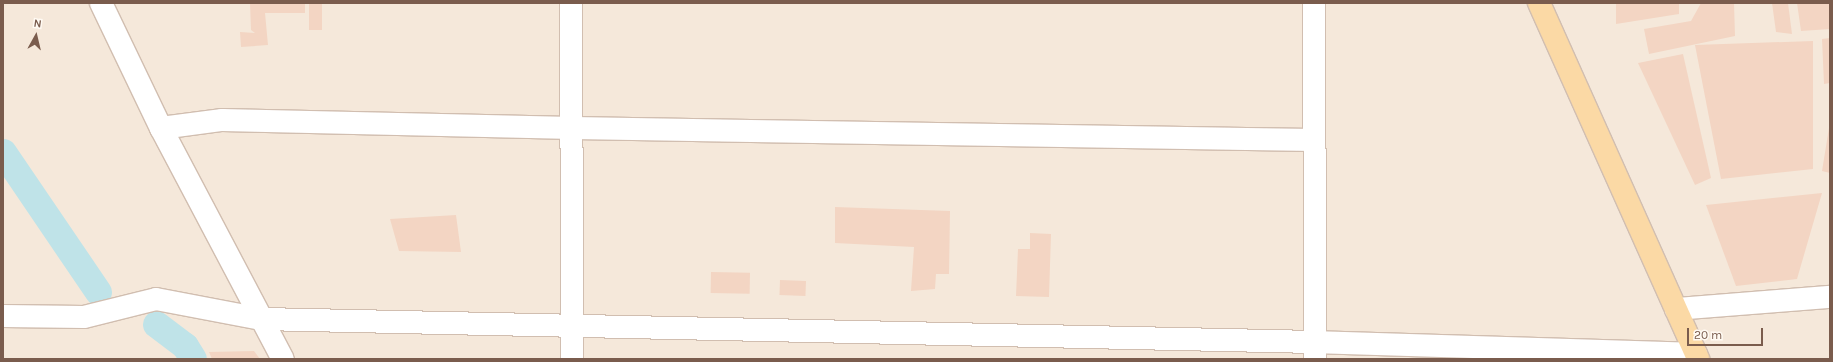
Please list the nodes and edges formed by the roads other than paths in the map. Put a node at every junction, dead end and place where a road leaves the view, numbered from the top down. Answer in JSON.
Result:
{"nodes":[{"id":1,"x":101,"y":3,"type":"edge"},
{"id":2,"x":571,"y":3,"type":"edge"},
{"id":3,"x":1314,"y":3,"type":"edge"},
{"id":4,"x":1539,"y":3,"type":"edge"},
{"id":5,"x":161,"y":128,"type":"junction"},
{"id":6,"x":573,"y":128,"type":"junction"},
{"id":7,"x":1314,"y":140,"type":"junction"},
{"id":8,"x":1823,"y":297,"type":"edge"},
{"id":9,"x":1676,"y":309,"type":"junction"},
{"id":10,"x":3,"y":316,"type":"edge"},
{"id":11,"x":261,"y":319,"type":"junction"},
{"id":12,"x":572,"y":326,"type":"junction"},
{"id":13,"x":1315,"y":351,"type":"edge"},
{"id":14,"x":1697,"y":356,"type":"edge"},
{"id":15,"x":283,"y":359,"type":"edge"},
{"id":16,"x":572,"y":359,"type":"edge"}],
"edges":[{"from":1,"to":5,"type":"street"},
{"from":2,"to":6,"type":"street"},
{"from":3,"to":7,"type":"street"},
{"from":4,"to":9,"type":"main road"},
{"from":5,"to":6,"type":"street"},
{"from":5,"to":11,"type":"street"},
{"from":6,"to":7,"type":"street"},
{"from":6,"to":12,"type":"street"},
{"from":7,"to":13,"type":"street"},
{"from":8,"to":9,"type":"street"},
{"from":9,"to":14,"type":"main road"},
{"from":10,"to":11,"type":"street"},
{"from":11,"to":12,"type":"street"},
{"from":11,"to":15,"type":"street"},
{"from":12,"to":13,"type":"street"},
{"from":12,"to":16,"type":"street"},
{"from":13,"to":14,"type":"street"}]}
